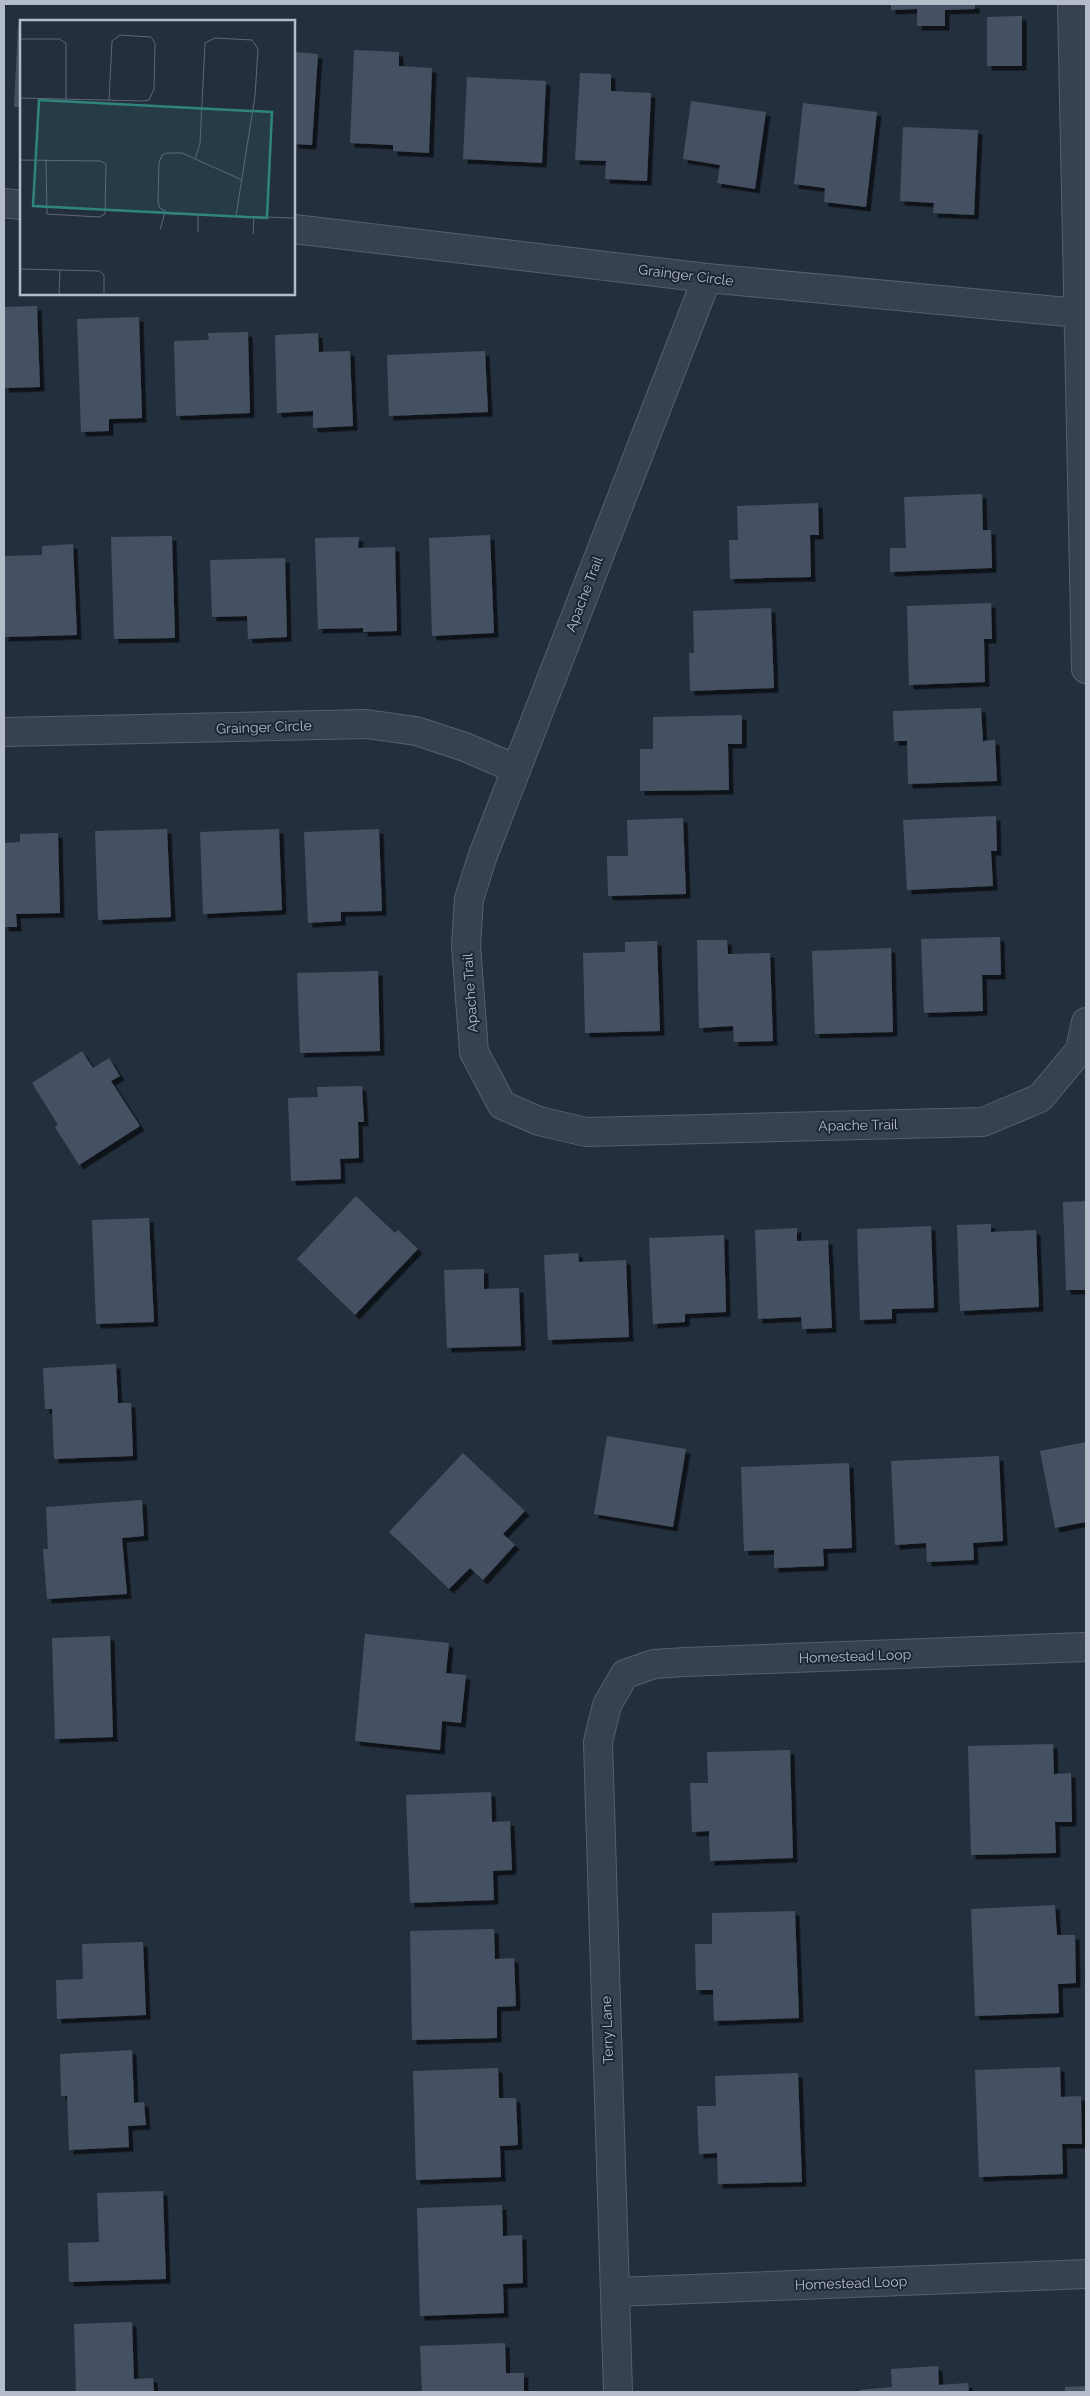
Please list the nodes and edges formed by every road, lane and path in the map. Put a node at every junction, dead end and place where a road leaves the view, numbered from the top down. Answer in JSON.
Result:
{"nodes":[{"id":1,"x":1072,"y":4,"type":"edge"},
{"id":2,"x":1080,"y":135,"type":"edge"},
{"id":3,"x":4,"y":204,"type":"edge"},
{"id":4,"x":20,"y":205,"type":"edge"},
{"id":5,"x":295,"y":229,"type":"edge"},
{"id":6,"x":707,"y":278,"type":"junction"},
{"id":7,"x":1078,"y":313,"type":"junction"},
{"id":8,"x":1086,"y":669,"type":"edge"},
{"id":9,"x":4,"y":732,"type":"edge"},
{"id":10,"x":516,"y":769,"type":"junction"},
{"id":11,"x":1086,"y":1022,"type":"edge"},
{"id":12,"x":1083,"y":1051,"type":"edge"},
{"id":13,"x":1086,"y":1647,"type":"edge"},
{"id":14,"x":625,"y":1674,"type":"joint"},
{"id":15,"x":1086,"y":2274,"type":"edge"},
{"id":16,"x":615,"y":2292,"type":"junction"},
{"id":17,"x":618,"y":2392,"type":"edge"}],
"edges":[{"from":1,"to":2,"type":"street"},
{"from":2,"to":7,"type":"street"},
{"from":3,"to":4,"type":"street"},
{"from":5,"to":6,"type":"street","name":"Grainger Circle"},
{"from":6,"to":7,"type":"street","name":"Grainger Circle"},
{"from":6,"to":10,"type":"street","name":"Apache Trail"},
{"from":7,"to":8,"type":"street"},
{"from":9,"to":10,"type":"street","name":"Grainger Circle"},
{"from":10,"to":12,"type":"street","name":"Apache Trail"},
{"from":11,"to":12,"type":"street","name":"Apache Trail"},
{"from":13,"to":14,"type":"street","name":"Homestead Loop"},
{"from":14,"to":16,"type":"street","name":"Terry Lane"},
{"from":15,"to":16,"type":"street","name":"Homestead Loop"},
{"from":16,"to":17,"type":"street","name":"Terry Lane"}]}
